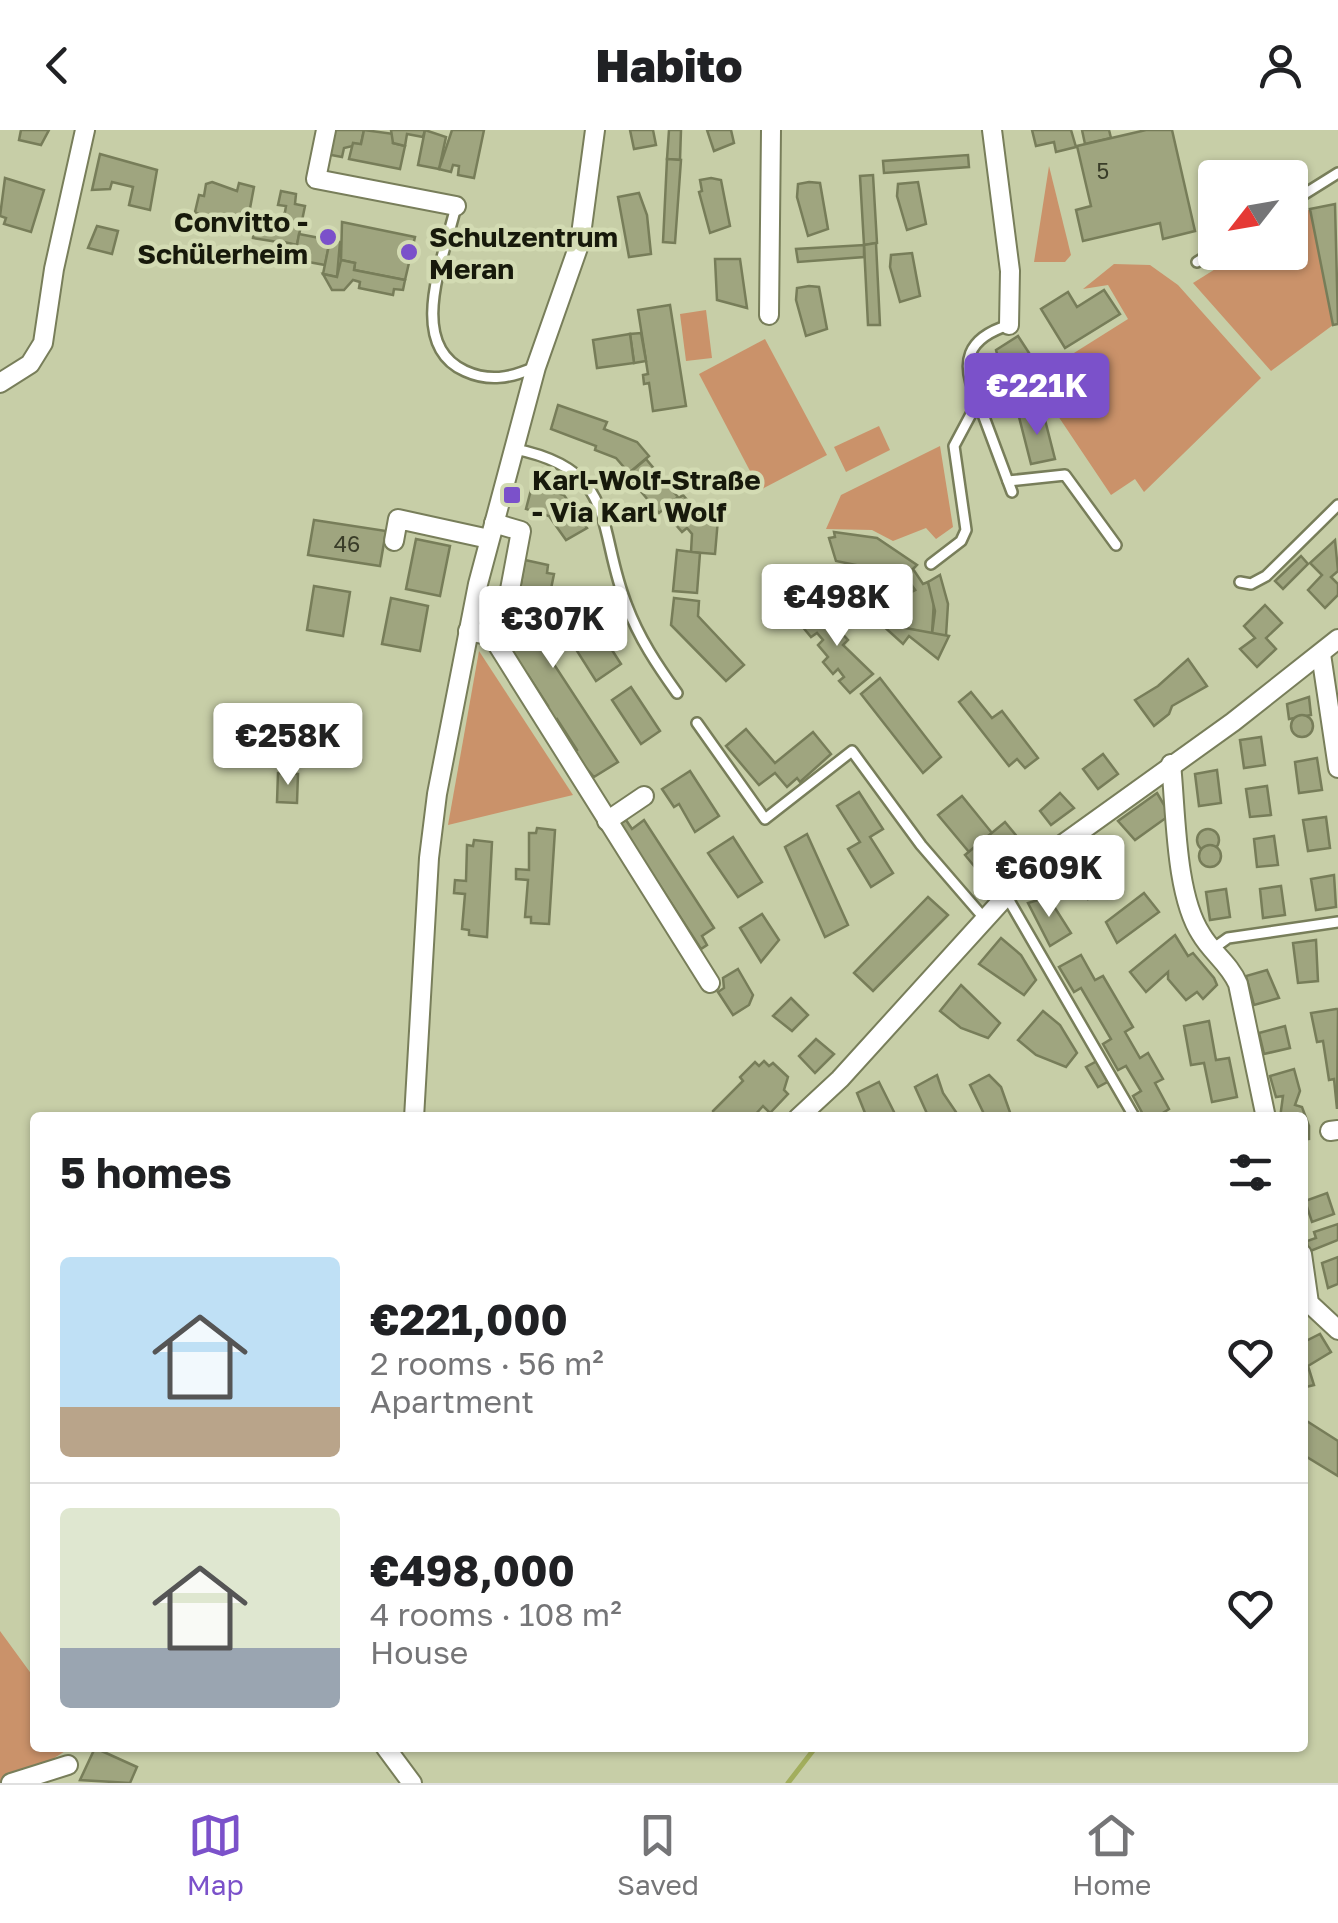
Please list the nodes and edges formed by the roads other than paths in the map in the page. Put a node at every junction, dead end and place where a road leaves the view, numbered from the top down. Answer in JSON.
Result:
{"nodes":[{"id":1,"x":85,"y":130,"type":"edge"},
{"id":2,"x":326,"y":130,"type":"edge"},
{"id":3,"x":595,"y":130,"type":"edge"},
{"id":4,"x":771,"y":130,"type":"edge"},
{"id":5,"x":992,"y":130,"type":"edge"},
{"id":6,"x":1338,"y":172,"type":"edge"},
{"id":7,"x":1308,"y":191,"type":"edge"},
{"id":8,"x":456,"y":206,"type":"joint"},
{"id":9,"x":769,"y":315,"type":"dead end"},
{"id":10,"x":1008,"y":325,"type":"joint"},
{"id":11,"x":536,"y":367,"type":"junction"},
{"id":12,"x":0,"y":383,"type":"edge"},
{"id":13,"x":978,"y":400,"type":"junction"},
{"id":14,"x":514,"y":449,"type":"junction"},
{"id":15,"x":1338,"y":505,"type":"edge"},
{"id":16,"x":492,"y":531,"type":"junction"},
{"id":17,"x":394,"y":541,"type":"dead end"},
{"id":18,"x":1116,"y":546,"type":"dead end"},
{"id":19,"x":931,"y":564,"type":"dead end"},
{"id":20,"x":1240,"y":582,"type":"dead end"},
{"id":21,"x":468,"y":632,"type":"junction"},
{"id":22,"x":492,"y":636,"type":"junction"},
{"id":23,"x":1338,"y":639,"type":"edge"},
{"id":24,"x":1321,"y":654,"type":"junction"},
{"id":25,"x":677,"y":694,"type":"dead end"},
{"id":26,"x":698,"y":723,"type":"dead end"},
{"id":27,"x":1172,"y":764,"type":"junction"},
{"id":28,"x":1338,"y":768,"type":"edge"},
{"id":29,"x":644,"y":796,"type":"dead end"},
{"id":30,"x":606,"y":821,"type":"junction"},
{"id":31,"x":1006,"y":895,"type":"junction"},
{"id":32,"x":984,"y":918,"type":"junction"},
{"id":33,"x":1338,"y":922,"type":"edge"},
{"id":34,"x":1214,"y":948,"type":"junction"},
{"id":35,"x":710,"y":983,"type":"dead end"},
{"id":36,"x":414,"y":1112,"type":"edge"},
{"id":37,"x":804,"y":1112,"type":"edge"},
{"id":38,"x":1132,"y":1112,"type":"edge"},
{"id":39,"x":1265,"y":1112,"type":"edge"},
{"id":40,"x":1308,"y":1303,"type":"edge"},
{"id":41,"x":1338,"y":1330,"type":"edge"},
{"id":42,"x":389,"y":1752,"type":"edge"},
{"id":43,"x":68,"y":1774,"type":"edge"},
{"id":44,"x":37,"y":1779,"type":"edge"},
{"id":45,"x":11,"y":1783,"type":"edge"},
{"id":46,"x":412,"y":1783,"type":"edge"}],
"edges":[{"from":1,"to":12,"type":"street"},
{"from":2,"to":8,"type":"street"},
{"from":3,"to":11,"type":"street"},
{"from":4,"to":9,"type":"street"},
{"from":5,"to":10,"type":"street"},
{"from":6,"to":7,"type":"lane"},
{"from":8,"to":11,"type":"lane"},
{"from":10,"to":13,"type":"lane"},
{"from":11,"to":14,"type":"street"},
{"from":13,"to":18,"type":"lane"},
{"from":13,"to":19,"type":"lane"},
{"from":14,"to":16,"type":"street"},
{"from":14,"to":25,"type":"lane"},
{"from":15,"to":20,"type":"lane"},
{"from":16,"to":17,"type":"street"},
{"from":16,"to":21,"type":"street"},
{"from":16,"to":22,"type":"street"},
{"from":21,"to":22,"type":"street"},
{"from":21,"to":36,"type":"street"},
{"from":22,"to":30,"type":"street"},
{"from":23,"to":24,"type":"street"},
{"from":24,"to":27,"type":"street"},
{"from":24,"to":28,"type":"street"},
{"from":26,"to":32,"type":"lane"},
{"from":27,"to":31,"type":"street"},
{"from":27,"to":34,"type":"street"},
{"from":29,"to":30,"type":"street"},
{"from":30,"to":35,"type":"street"},
{"from":31,"to":32,"type":"street"},
{"from":31,"to":38,"type":"lane"},
{"from":32,"to":37,"type":"street"},
{"from":33,"to":34,"type":"lane"},
{"from":34,"to":39,"type":"street"},
{"from":40,"to":41,"type":"street"},
{"from":42,"to":46,"type":"street"},
{"from":43,"to":44,"type":"street"},
{"from":44,"to":45,"type":"street"}]}
